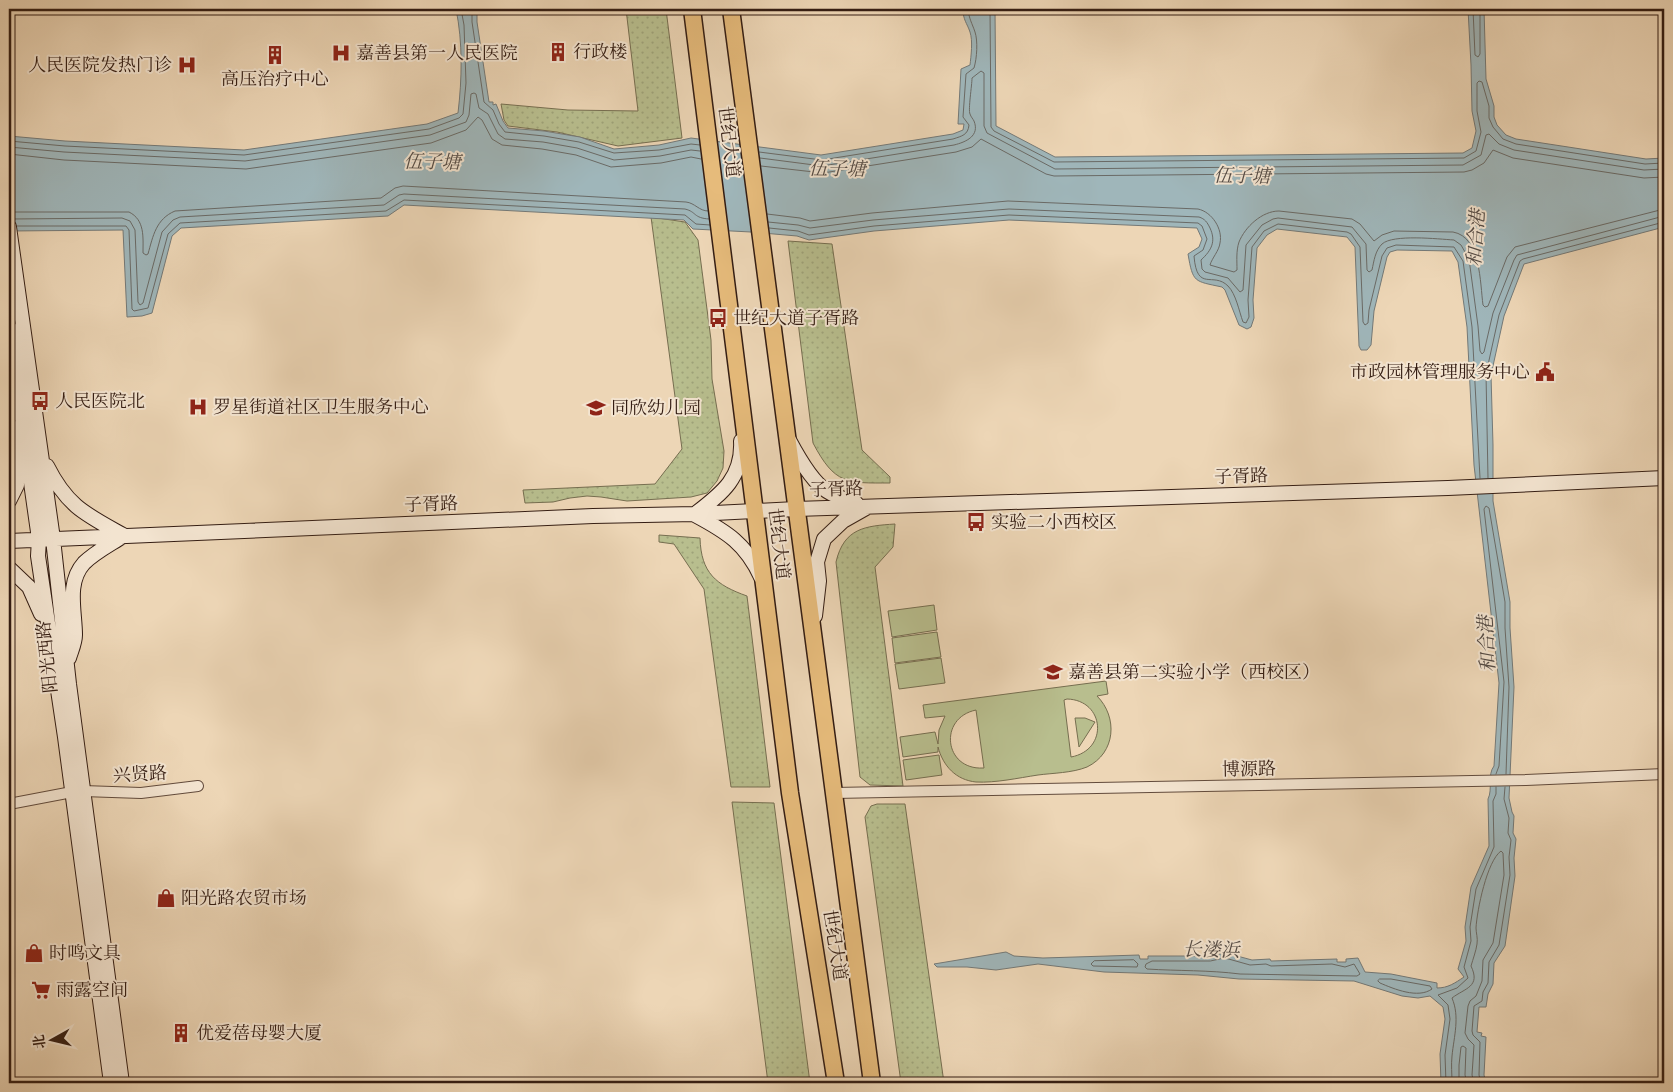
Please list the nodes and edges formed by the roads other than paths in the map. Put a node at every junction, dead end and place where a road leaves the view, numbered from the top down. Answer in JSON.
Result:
{"nodes":[{"id":1,"x":692,"y":9,"type":"edge"},
{"id":2,"x":731,"y":9,"type":"edge"},
{"id":3,"x":9,"y":227,"type":"edge"},
{"id":4,"x":9,"y":327,"type":"edge"},
{"id":5,"x":741,"y":398,"type":"junction"},
{"id":6,"x":21,"y":416,"type":"junction"},
{"id":7,"x":787,"y":437,"type":"junction"},
{"id":8,"x":41,"y":454,"type":"junction"},
{"id":9,"x":1664,"y":478,"type":"edge"},
{"id":10,"x":9,"y":501,"type":"edge"},
{"id":11,"x":869,"y":507,"type":"junction"},
{"id":12,"x":796,"y":509,"type":"junction"},
{"id":13,"x":755,"y":512,"type":"junction"},
{"id":14,"x":695,"y":514,"type":"junction"},
{"id":15,"x":124,"y":536,"type":"junction"},
{"id":16,"x":46,"y":539,"type":"junction"},
{"id":17,"x":9,"y":541,"type":"edge"},
{"id":18,"x":9,"y":568,"type":"edge"},
{"id":19,"x":764,"y":583,"type":"junction"},
{"id":20,"x":48,"y":628,"type":"junction"},
{"id":21,"x":813,"y":635,"type":"junction"},
{"id":22,"x":67,"y":663,"type":"junction"},
{"id":23,"x":1664,"y":774,"type":"edge"},
{"id":24,"x":198,"y":786,"type":"dead end"},
{"id":25,"x":78,"y":792,"type":"junction"},
{"id":26,"x":834,"y":793,"type":"junction"},
{"id":27,"x":9,"y":804,"type":"edge"},
{"id":28,"x":111,"y":1083,"type":"edge"},
{"id":29,"x":122,"y":1083,"type":"edge"},
{"id":30,"x":836,"y":1083,"type":"edge"},
{"id":31,"x":872,"y":1083,"type":"edge"}],
"edges":[{"from":1,"to":5,"type":"main road","name":"世纪大道"},
{"from":2,"to":7,"type":"main road","name":"世纪大道"},
{"from":3,"to":8,"type":"street","name":"阳光西路"},
{"from":4,"to":6,"type":"street","name":"阳光西路"},
{"from":5,"to":13,"type":"main road","name":"世纪大道"},
{"from":5,"to":14,"type":"street"},
{"from":6,"to":10,"type":"street"},
{"from":6,"to":16,"type":"street","name":"阳光西路"},
{"from":7,"to":11,"type":"street"},
{"from":7,"to":12,"type":"main road","name":"世纪大道"},
{"from":8,"to":15,"type":"street"},
{"from":8,"to":16,"type":"street","name":"阳光西路"},
{"from":9,"to":11,"type":"street","name":"子胥路"},
{"from":11,"to":12,"type":"street","name":"子胥路"},
{"from":11,"to":21,"type":"street"},
{"from":12,"to":13,"type":"street","name":"子胥路"},
{"from":12,"to":21,"type":"main road","name":"世纪大道"},
{"from":13,"to":14,"type":"street","name":"子胥路"},
{"from":13,"to":19,"type":"main road","name":"世纪大道"},
{"from":14,"to":15,"type":"street","name":"子胥路"},
{"from":14,"to":19,"type":"street"},
{"from":15,"to":16,"type":"street","name":"子胥路"},
{"from":15,"to":22,"type":"street"},
{"from":16,"to":17,"type":"street","name":"子胥路"},
{"from":16,"to":20,"type":"street","name":"阳光西路"},
{"from":16,"to":22,"type":"street","name":"阳光西路"},
{"from":18,"to":20,"type":"street"},
{"from":19,"to":30,"type":"main road","name":"世纪大道"},
{"from":20,"to":25,"type":"street","name":"阳光西路"},
{"from":21,"to":26,"type":"main road","name":"世纪大道"},
{"from":22,"to":25,"type":"street","name":"阳光西路"},
{"from":23,"to":26,"type":"street","name":"博源路"},
{"from":24,"to":25,"type":"street","name":"兴贤路"},
{"from":25,"to":27,"type":"street","name":"兴贤路"},
{"from":25,"to":28,"type":"street","name":"阳光西路"},
{"from":25,"to":29,"type":"street","name":"阳光西路"},
{"from":26,"to":31,"type":"main road","name":"世纪大道"}]}
